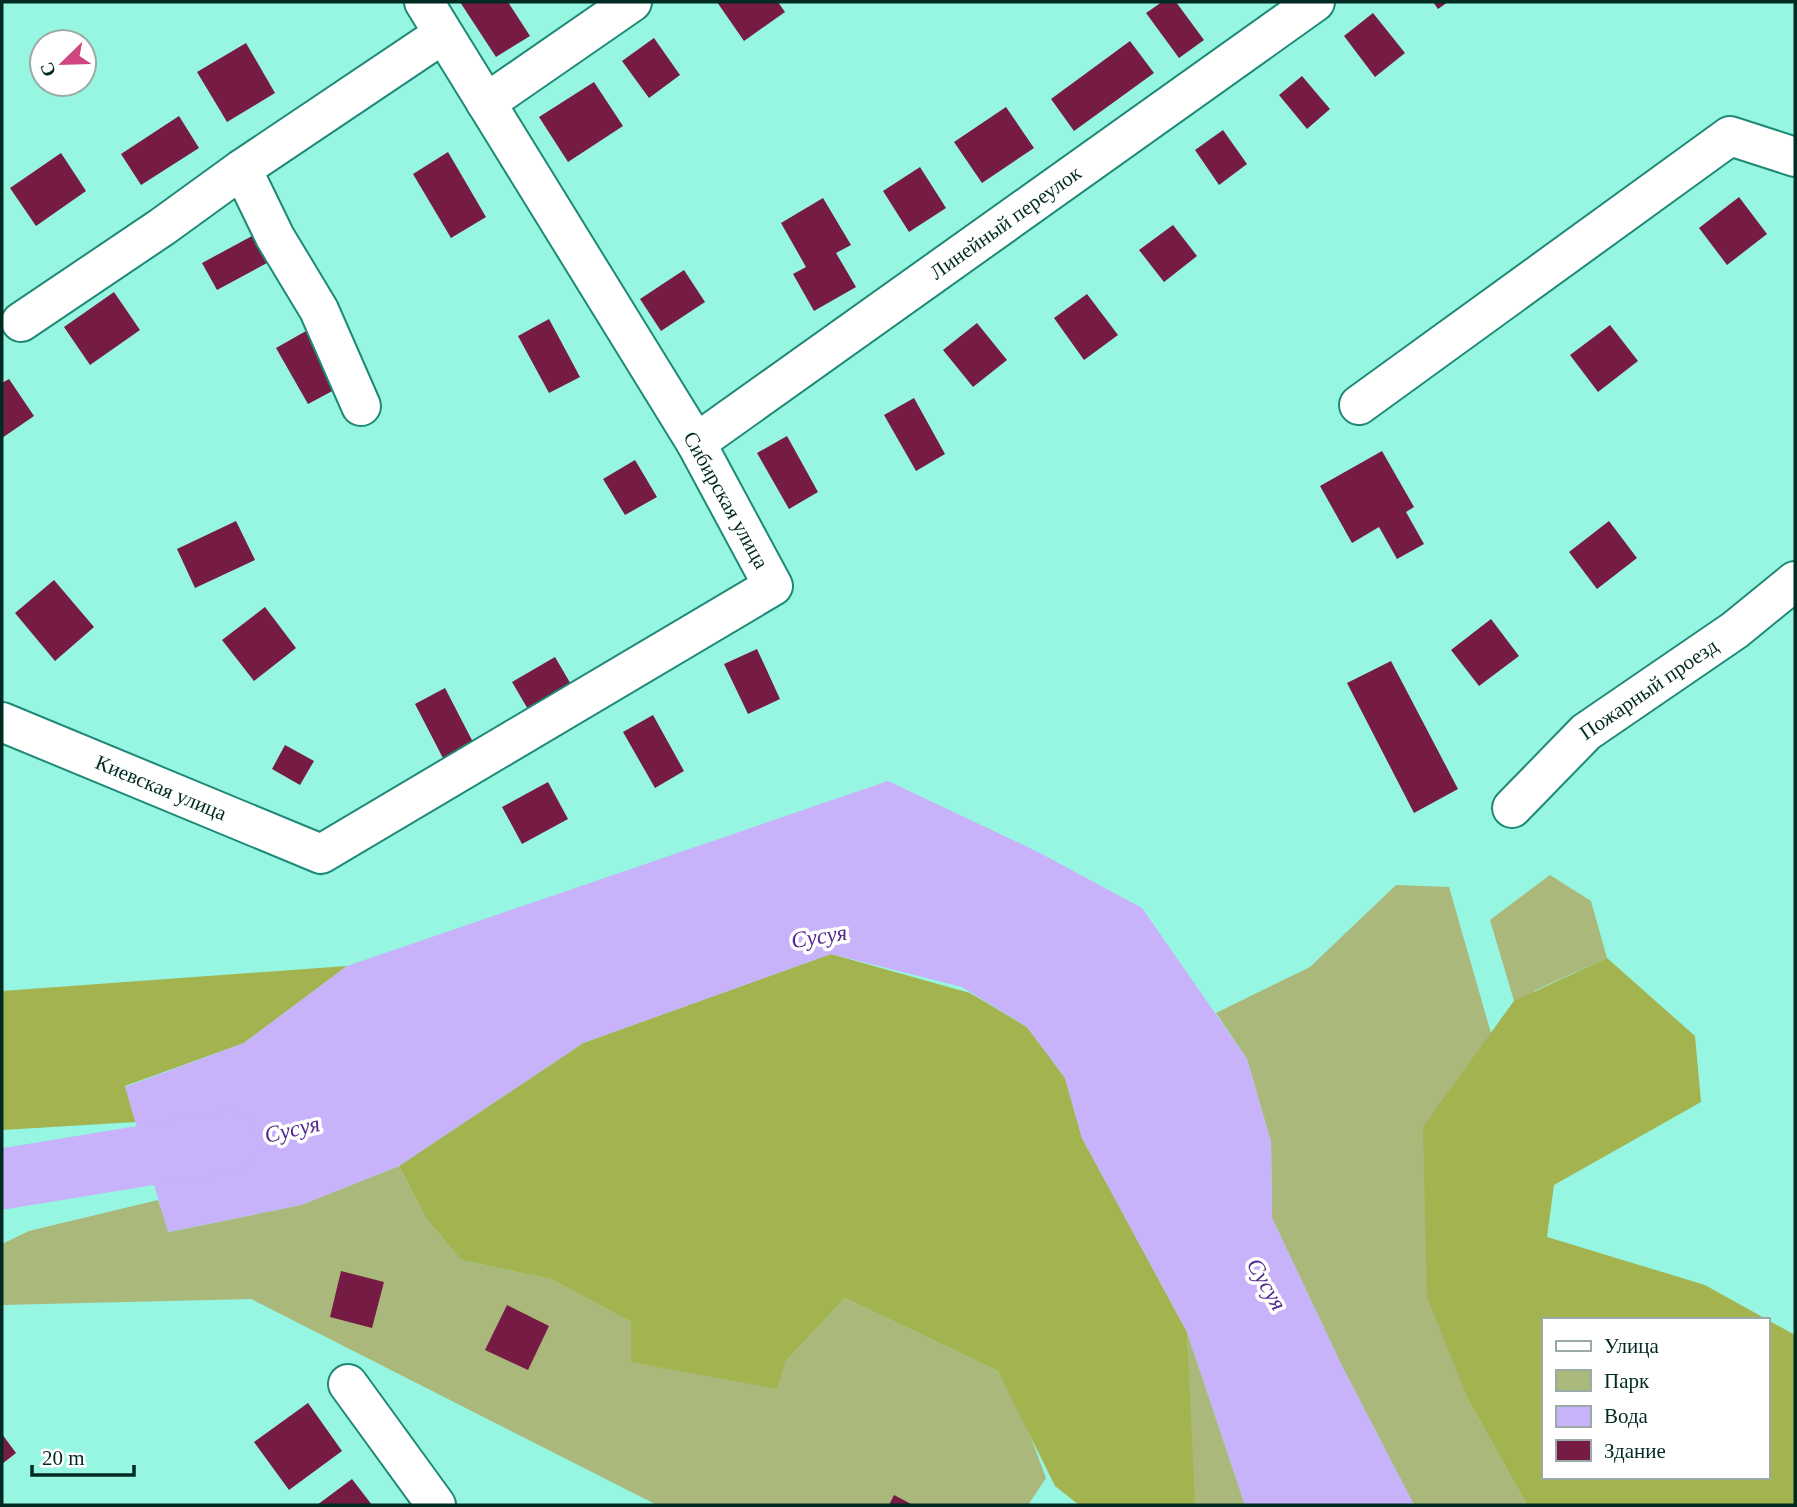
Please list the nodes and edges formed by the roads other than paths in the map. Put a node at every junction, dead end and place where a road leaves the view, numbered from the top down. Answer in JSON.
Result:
{"nodes":[{"id":1,"x":632,"y":2,"type":"edge"},
{"id":2,"x":1315,"y":2,"type":"edge"},
{"id":3,"x":433,"y":18,"type":"edge"},
{"id":4,"x":486,"y":103,"type":"junction"},
{"id":5,"x":1795,"y":156,"type":"edge"},
{"id":6,"x":242,"y":169,"type":"junction"},
{"id":7,"x":21,"y":322,"type":"dead end"},
{"id":8,"x":1359,"y":405,"type":"dead end"},
{"id":9,"x":361,"y":406,"type":"dead end"},
{"id":10,"x":696,"y":443,"type":"junction"},
{"id":11,"x":1795,"y":580,"type":"edge"},
{"id":12,"x":2,"y":722,"type":"edge"},
{"id":13,"x":1512,"y":808,"type":"dead end"},
{"id":14,"x":321,"y":854,"type":"joint"},
{"id":15,"x":348,"y":1384,"type":"dead end"},
{"id":16,"x":436,"y":1505,"type":"edge"}],
"edges":[{"from":1,"to":4,"type":"street"},
{"from":2,"to":10,"type":"street","name":"Линейный переулок"},
{"from":3,"to":4,"type":"street","name":"Сибирская улица"},
{"from":3,"to":6,"type":"street"},
{"from":4,"to":10,"type":"street","name":"Сибирская улица"},
{"from":5,"to":8,"type":"street"},
{"from":6,"to":7,"type":"street"},
{"from":6,"to":9,"type":"street"},
{"from":10,"to":14,"type":"street","name":"Сибирская улица"},
{"from":11,"to":13,"type":"street","name":"Пожарный проезд"},
{"from":12,"to":14,"type":"street","name":"Киевская улица"},
{"from":15,"to":16,"type":"street"}]}
